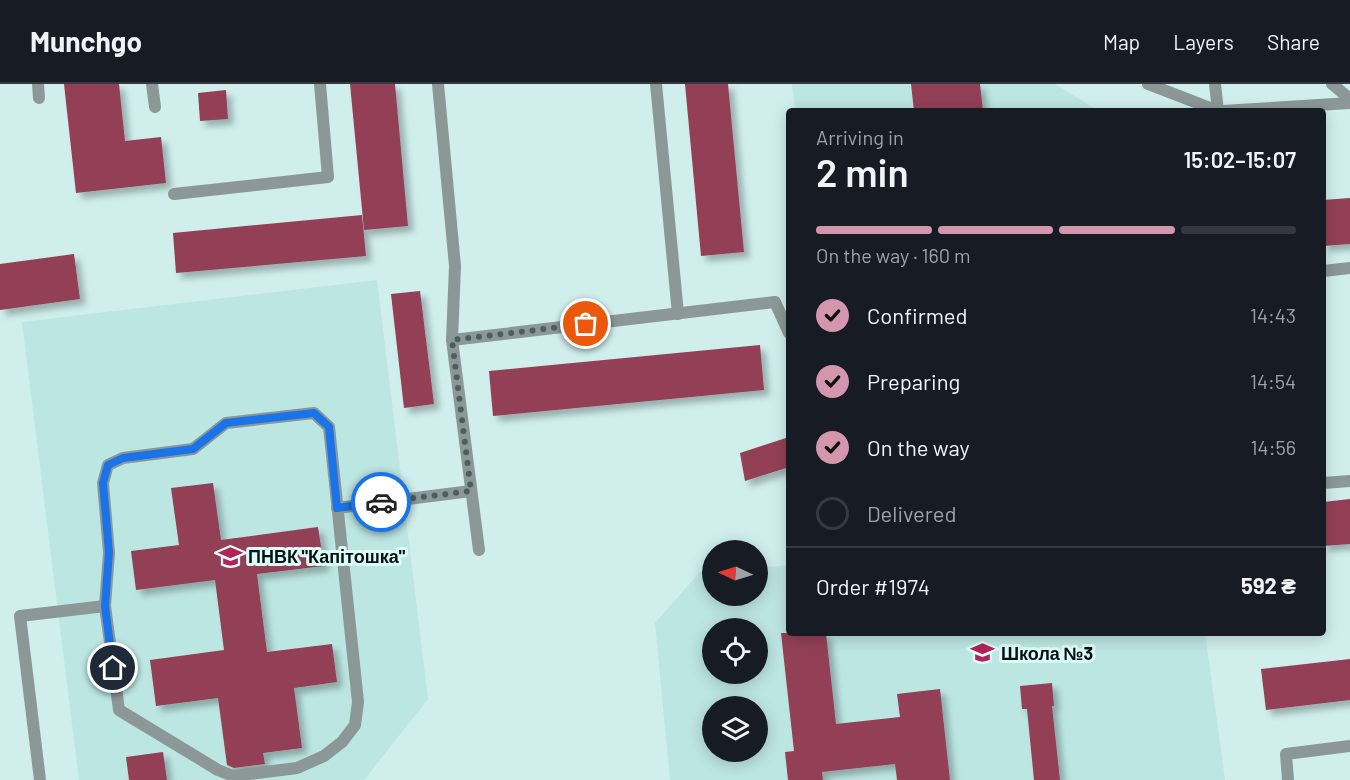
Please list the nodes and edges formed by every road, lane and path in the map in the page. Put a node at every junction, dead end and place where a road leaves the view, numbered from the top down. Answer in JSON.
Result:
{"nodes":[{"id":1,"x":38,"y":84,"type":"edge"},
{"id":2,"x":152,"y":84,"type":"edge"},
{"id":3,"x":320,"y":84,"type":"edge"},
{"id":4,"x":438,"y":84,"type":"edge"},
{"id":5,"x":656,"y":84,"type":"edge"},
{"id":6,"x":1148,"y":84,"type":"edge"},
{"id":7,"x":1215,"y":84,"type":"edge"},
{"id":8,"x":1332,"y":84,"type":"edge"},
{"id":9,"x":39,"y":98,"type":"dead end"},
{"id":10,"x":1350,"y":101,"type":"edge"},
{"id":11,"x":155,"y":106,"type":"dead end"},
{"id":12,"x":1210,"y":108,"type":"edge"},
{"id":13,"x":1218,"y":108,"type":"edge"},
{"id":14,"x":1261,"y":108,"type":"edge"},
{"id":15,"x":174,"y":194,"type":"dead end"},
{"id":16,"x":1350,"y":268,"type":"edge"},
{"id":17,"x":1326,"y":271,"type":"edge"},
{"id":18,"x":678,"y":314,"type":"junction"},
{"id":19,"x":786,"y":326,"type":"edge"},
{"id":20,"x":452,"y":340,"type":"junction"},
{"id":21,"x":1350,"y":481,"type":"edge"},
{"id":22,"x":1326,"y":483,"type":"edge"},
{"id":23,"x":471,"y":491,"type":"junction"},
{"id":24,"x":337,"y":508,"type":"junction"},
{"id":25,"x":479,"y":550,"type":"dead end"},
{"id":26,"x":105,"y":606,"type":"junction"},
{"id":27,"x":1350,"y":746,"type":"edge"},
{"id":28,"x":40,"y":780,"type":"edge"},
{"id":29,"x":1288,"y":780,"type":"edge"}],
"edges":[{"from":1,"to":9,"type":"lane"},
{"from":2,"to":11,"type":"lane"},
{"from":3,"to":15,"type":"lane"},
{"from":4,"to":20,"type":"lane"},
{"from":5,"to":18,"type":"lane"},
{"from":6,"to":12,"type":"lane"},
{"from":7,"to":13,"type":"lane"},
{"from":8,"to":10,"type":"lane"},
{"from":10,"to":14,"type":"lane"},
{"from":16,"to":17,"type":"lane"},
{"from":18,"to":19,"type":"lane"},
{"from":18,"to":20,"type":"lane"},
{"from":20,"to":23,"type":"lane"},
{"from":21,"to":22,"type":"lane"},
{"from":23,"to":24,"type":"lane"},
{"from":23,"to":25,"type":"lane"},
{"from":24,"to":26,"type":"lane"},
{"from":24,"to":26,"type":"lane"},
{"from":26,"to":28,"type":"lane"},
{"from":27,"to":29,"type":"lane"}]}
